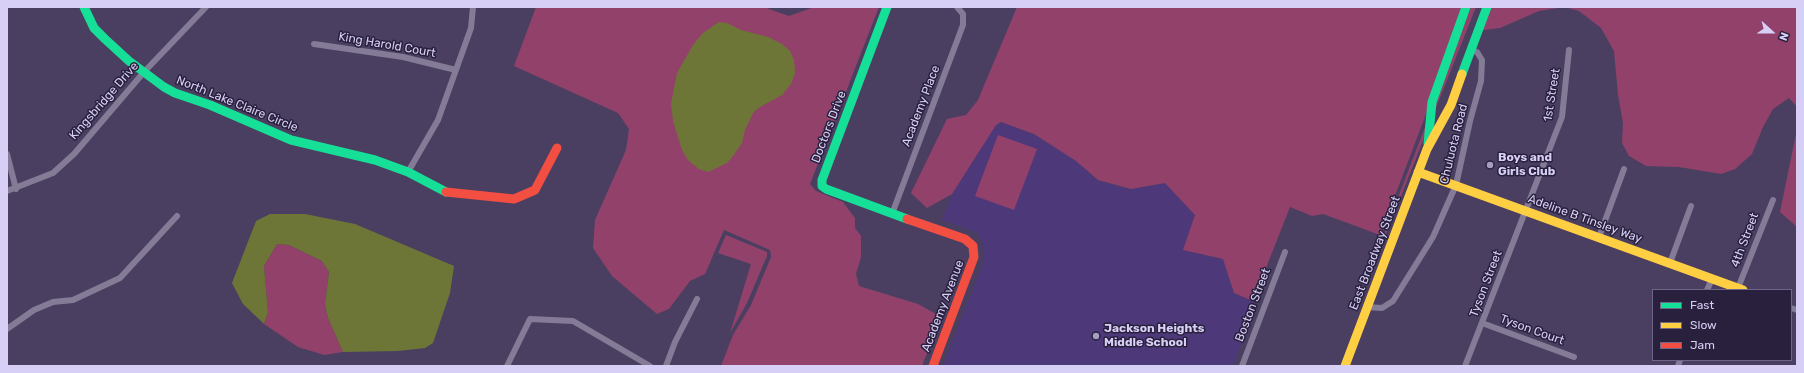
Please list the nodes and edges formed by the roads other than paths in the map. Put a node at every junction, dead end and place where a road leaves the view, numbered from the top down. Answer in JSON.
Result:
{"nodes":[{"id":1,"x":84,"y":7,"type":"edge"},
{"id":2,"x":206,"y":7,"type":"edge"},
{"id":3,"x":473,"y":7,"type":"edge"},
{"id":4,"x":887,"y":7,"type":"edge"},
{"id":5,"x":957,"y":7,"type":"edge"},
{"id":6,"x":1466,"y":7,"type":"edge"},
{"id":7,"x":1487,"y":7,"type":"edge"},
{"id":8,"x":314,"y":44,"type":"dead end"},
{"id":9,"x":1471,"y":50,"type":"junction"},
{"id":10,"x":1569,"y":50,"type":"dead end"},
{"id":11,"x":456,"y":70,"type":"junction"},
{"id":12,"x":144,"y":72,"type":"junction"},
{"id":13,"x":557,"y":148,"type":"dead end"},
{"id":14,"x":1427,"y":149,"type":"junction"},
{"id":15,"x":7,"y":154,"type":"edge"},
{"id":16,"x":1624,"y":170,"type":"dead end"},
{"id":17,"x":408,"y":172,"type":"junction"},
{"id":18,"x":1418,"y":172,"type":"junction"},
{"id":19,"x":1456,"y":185,"type":"junction"},
{"id":20,"x":16,"y":189,"type":"junction"},
{"id":21,"x":7,"y":191,"type":"edge"},
{"id":22,"x":1772,"y":200,"type":"dead end"},
{"id":23,"x":1691,"y":206,"type":"dead end"},
{"id":24,"x":1526,"y":210,"type":"junction"},
{"id":25,"x":892,"y":214,"type":"junction"},
{"id":26,"x":177,"y":216,"type":"dead end"},
{"id":27,"x":1599,"y":237,"type":"junction"},
{"id":28,"x":1285,"y":252,"type":"dead end"},
{"id":29,"x":1670,"y":263,"type":"junction"},
{"id":30,"x":1712,"y":279,"type":"junction"},
{"id":31,"x":1707,"y":289,"type":"edge"},
{"id":32,"x":1741,"y":289,"type":"edge"},
{"id":33,"x":697,"y":299,"type":"dead end"},
{"id":34,"x":1367,"y":307,"type":"junction"},
{"id":35,"x":1482,"y":323,"type":"junction"},
{"id":36,"x":7,"y":329,"type":"edge"},
{"id":37,"x":1574,"y":357,"type":"dead end"},
{"id":38,"x":507,"y":366,"type":"edge"},
{"id":39,"x":650,"y":366,"type":"edge"},
{"id":40,"x":666,"y":366,"type":"edge"},
{"id":41,"x":933,"y":366,"type":"edge"},
{"id":42,"x":1242,"y":366,"type":"edge"},
{"id":43,"x":1346,"y":366,"type":"edge"},
{"id":44,"x":1465,"y":366,"type":"edge"}],
"edges":[{"from":1,"to":12,"type":"street","name":"North Lake Claire Circle"},
{"from":2,"to":12,"type":"street","name":"Kingsbridge Drive"},
{"from":3,"to":11,"type":"street"},
{"from":4,"to":25,"type":"street","name":"Doctors Drive"},
{"from":5,"to":25,"type":"street","name":"Academy Place"},
{"from":6,"to":14,"type":"street","name":"East Broadway Street"},
{"from":7,"to":9,"type":"street","name":"East Broadway Street"},
{"from":8,"to":11,"type":"street","name":"King Harold Court"},
{"from":9,"to":14,"type":"street","name":"East Broadway Street"},
{"from":9,"to":19,"type":"street","name":"Chuluota Road"},
{"from":10,"to":24,"type":"street","name":"1st Street"},
{"from":11,"to":17,"type":"street"},
{"from":12,"to":17,"type":"street","name":"North Lake Claire Circle"},
{"from":12,"to":20,"type":"street","name":"Kingsbridge Drive"},
{"from":13,"to":17,"type":"street","name":"North Lake Claire Circle"},
{"from":14,"to":18,"type":"street","name":"East Broadway Street"},
{"from":15,"to":20,"type":"street"},
{"from":16,"to":27,"type":"street"},
{"from":18,"to":19,"type":"street","name":"Adeline B Tinsley Way"},
{"from":18,"to":34,"type":"street","name":"East Broadway Street"},
{"from":19,"to":24,"type":"street","name":"Adeline B Tinsley Way"},
{"from":19,"to":34,"type":"street","name":"Chuluota Road"},
{"from":20,"to":21,"type":"street","name":"Kingsbridge Drive"},
{"from":22,"to":32,"type":"street","name":"4th Street"},
{"from":23,"to":29,"type":"street"},
{"from":24,"to":27,"type":"street","name":"Adeline B Tinsley Way"},
{"from":24,"to":35,"type":"street","name":"Tyson Street"},
{"from":25,"to":41,"type":"street","name":"Academy Avenue"},
{"from":26,"to":36,"type":"street"},
{"from":27,"to":29,"type":"street","name":"Adeline B Tinsley Way"},
{"from":28,"to":42,"type":"street","name":"Boston Street"},
{"from":29,"to":30,"type":"street","name":"Adeline B Tinsley Way"},
{"from":30,"to":31,"type":"street"},
{"from":30,"to":32,"type":"street","name":"Adeline B Tinsley Way"},
{"from":33,"to":40,"type":"street"},
{"from":34,"to":43,"type":"street","name":"East Broadway Street"},
{"from":35,"to":37,"type":"street","name":"Tyson Court"},
{"from":35,"to":44,"type":"street","name":"Tyson Street"},
{"from":38,"to":39,"type":"street"}]}
